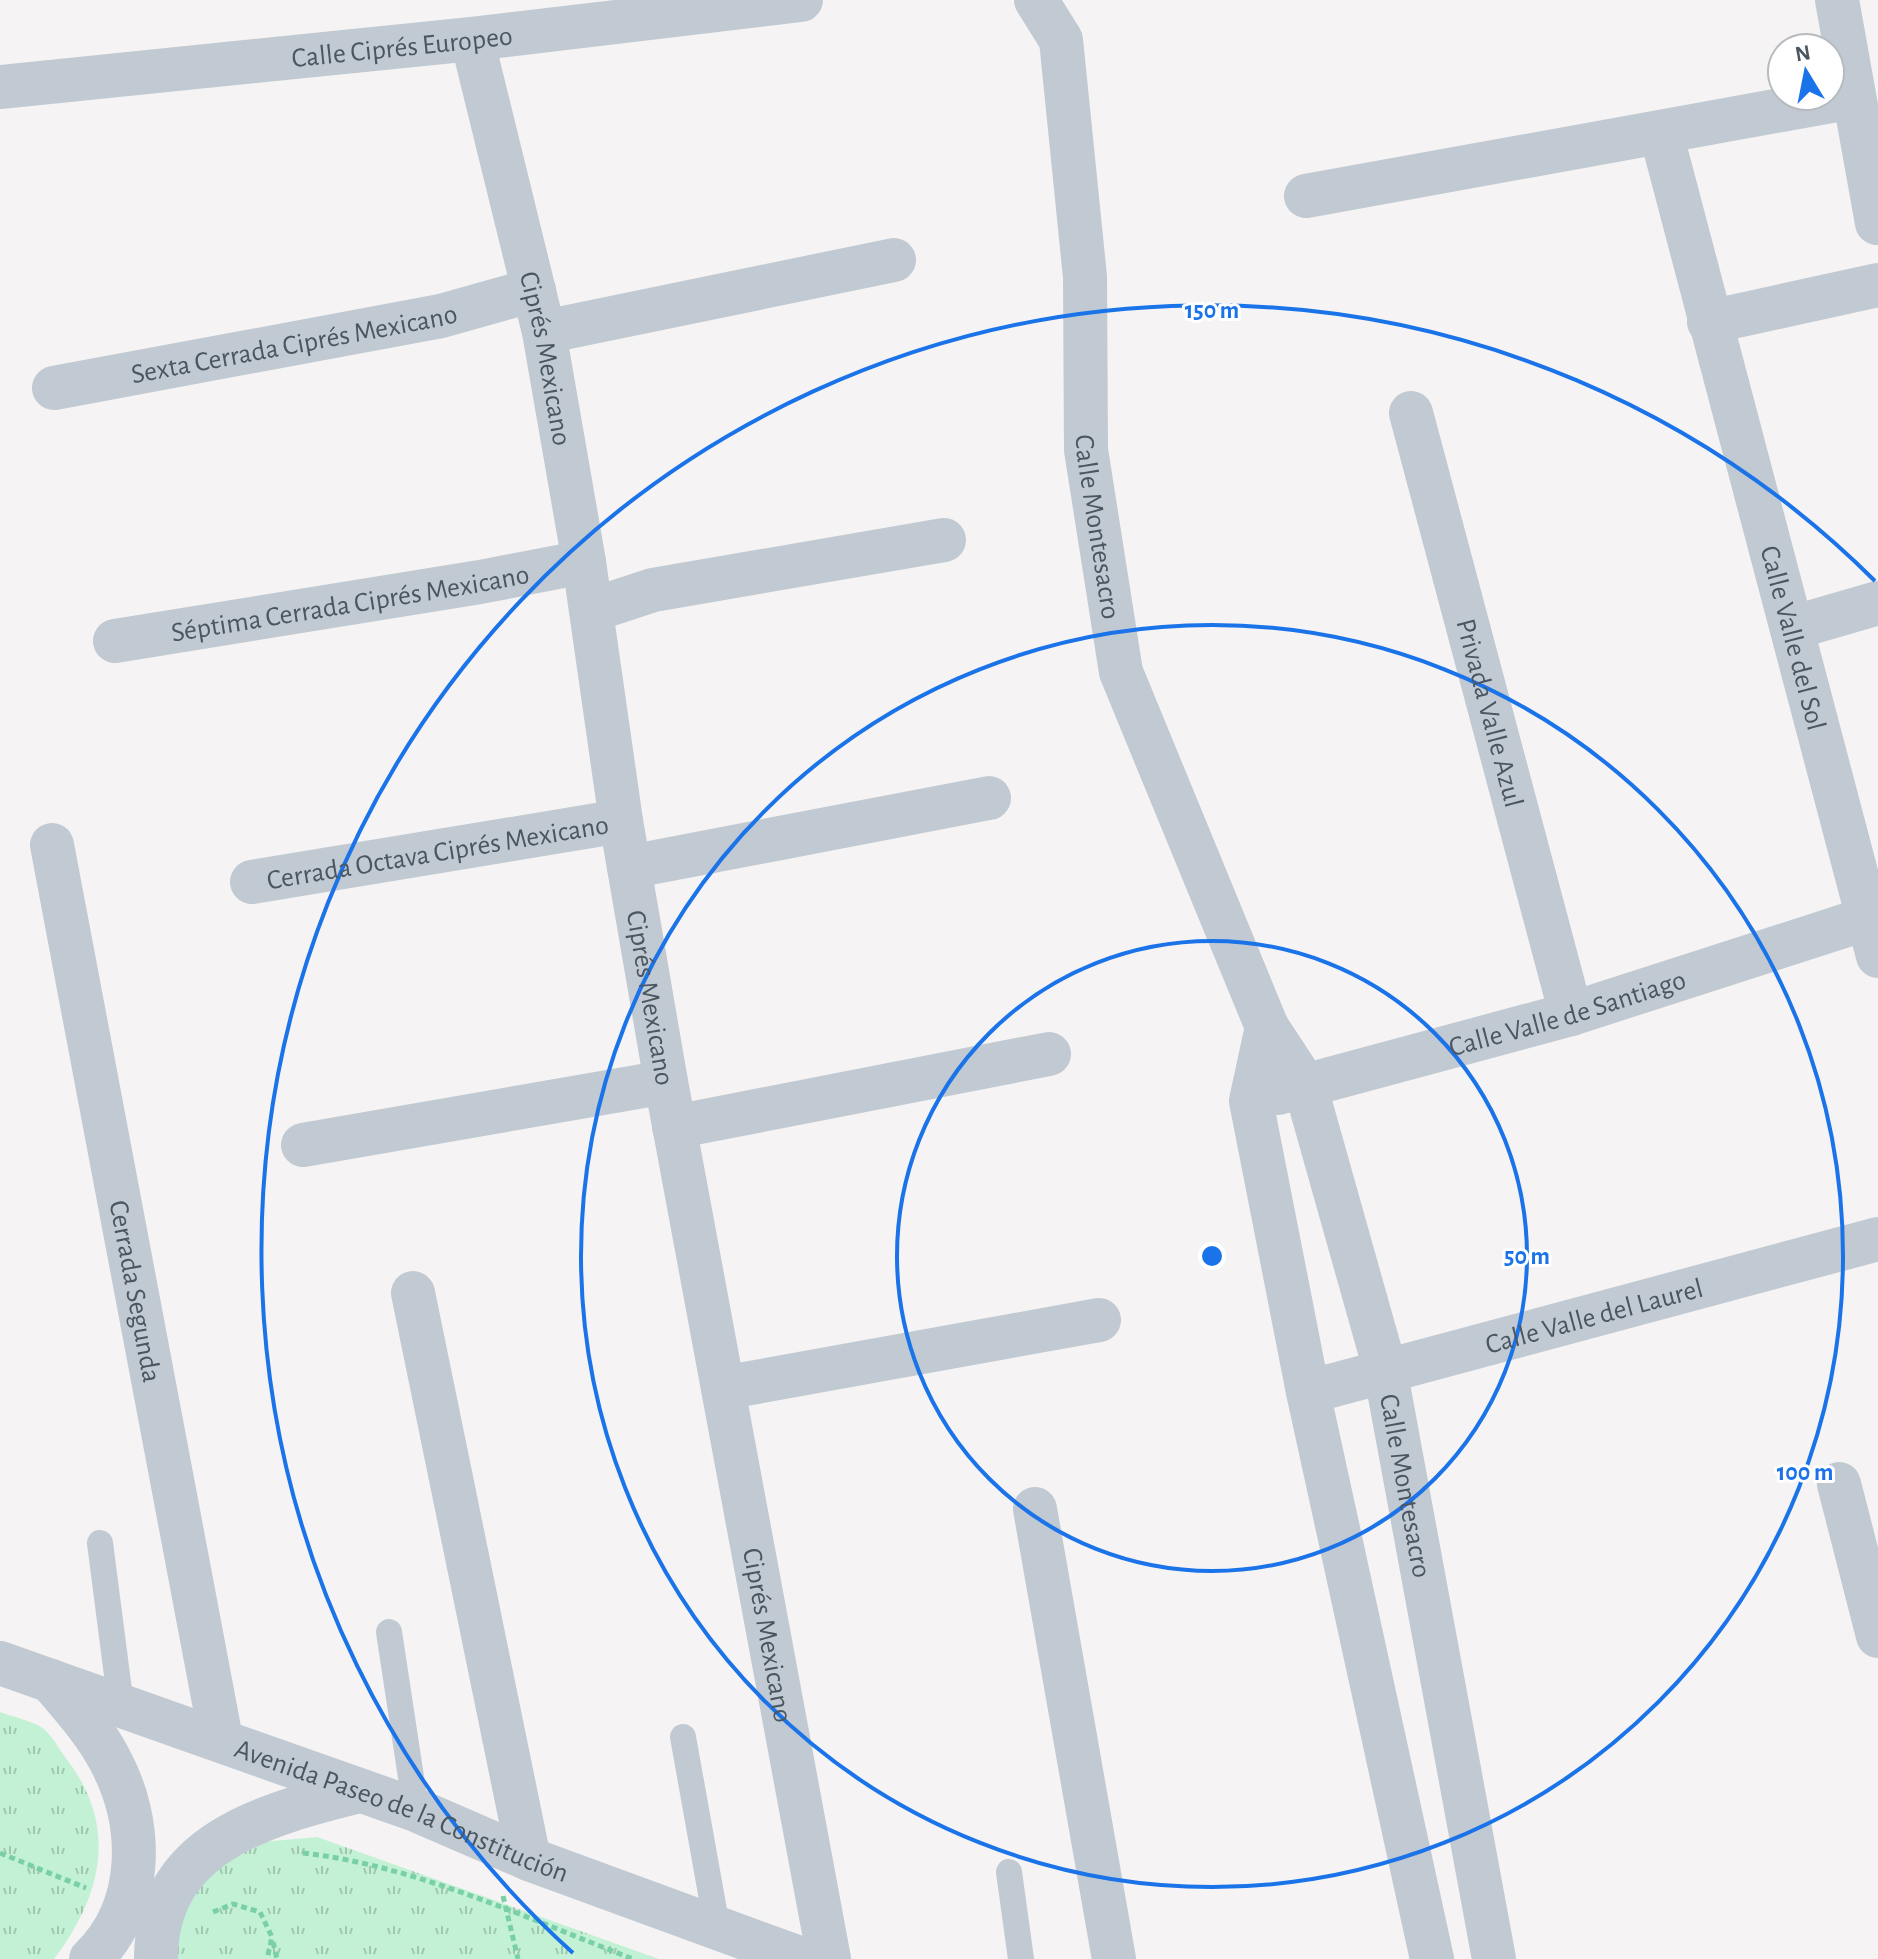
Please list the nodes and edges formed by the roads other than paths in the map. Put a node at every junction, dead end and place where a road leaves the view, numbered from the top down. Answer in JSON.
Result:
{"nodes":[{"id":1,"x":801,"y":0,"type":"edge"},
{"id":2,"x":1038,"y":0,"type":"edge"},
{"id":3,"x":1837,"y":0,"type":"edge"},
{"id":4,"x":472,"y":39,"type":"junction"},
{"id":5,"x":0,"y":87,"type":"edge"},
{"id":6,"x":1853,"y":97,"type":"junction"},
{"id":7,"x":1661,"y":133,"type":"junction"},
{"id":8,"x":1306,"y":196,"type":"dead end"},
{"id":9,"x":1877,"y":223,"type":"edge"},
{"id":10,"x":894,"y":260,"type":"dead end"},
{"id":11,"x":1878,"y":285,"type":"edge"},
{"id":12,"x":534,"y":290,"type":"junction"},
{"id":13,"x":1709,"y":322,"type":"junction"},
{"id":14,"x":544,"y":332,"type":"junction"},
{"id":15,"x":54,"y":388,"type":"dead end"},
{"id":16,"x":1411,"y":413,"type":"dead end"},
{"id":17,"x":944,"y":540,"type":"dead end"},
{"id":18,"x":584,"y":562,"type":"junction"},
{"id":19,"x":1878,"y":603,"type":"edge"},
{"id":20,"x":592,"y":610,"type":"junction"},
{"id":21,"x":1792,"y":628,"type":"junction"},
{"id":22,"x":115,"y":641,"type":"dead end"},
{"id":23,"x":989,"y":798,"type":"dead end"},
{"id":24,"x":621,"y":821,"type":"junction"},
{"id":25,"x":52,"y":845,"type":"dead end"},
{"id":26,"x":629,"y":867,"type":"junction"},
{"id":27,"x":252,"y":882,"type":"dead end"},
{"id":28,"x":1874,"y":930,"type":"edge"},
{"id":29,"x":1571,"y":1014,"type":"junction"},
{"id":30,"x":1267,"y":1027,"type":"junction"},
{"id":31,"x":1049,"y":1054,"type":"dead end"},
{"id":32,"x":666,"y":1082,"type":"junction"},
{"id":33,"x":1305,"y":1085,"type":"junction"},
{"id":34,"x":1251,"y":1101,"type":"junction"},
{"id":35,"x":674,"y":1127,"type":"junction"},
{"id":36,"x":303,"y":1145,"type":"dead end"},
{"id":37,"x":1878,"y":1239,"type":"edge"},
{"id":38,"x":413,"y":1293,"type":"dead end"},
{"id":39,"x":1099,"y":1320,"type":"dead end"},
{"id":40,"x":1385,"y":1369,"type":"junction"},
{"id":41,"x":723,"y":1388,"type":"junction"},
{"id":42,"x":1308,"y":1392,"type":"junction"},
{"id":43,"x":1839,"y":1484,"type":"dead end"},
{"id":44,"x":1035,"y":1509,"type":"dead end"},
{"id":45,"x":100,"y":1543,"type":"dead end"},
{"id":46,"x":389,"y":1632,"type":"dead end"},
{"id":47,"x":1878,"y":1636,"type":"edge"},
{"id":48,"x":0,"y":1663,"type":"edge"},
{"id":49,"x":50,"y":1681,"type":"junction"},
{"id":50,"x":121,"y":1706,"type":"junction"},
{"id":51,"x":683,"y":1737,"type":"dead end"},
{"id":52,"x":221,"y":1739,"type":"junction"},
{"id":53,"x":360,"y":1791,"type":"junction"},
{"id":54,"x":416,"y":1810,"type":"junction"},
{"id":55,"x":511,"y":1852,"type":"junction"},
{"id":56,"x":1009,"y":1872,"type":"dead end"},
{"id":57,"x":717,"y":1927,"type":"junction"},
{"id":58,"x":91,"y":1959,"type":"edge"},
{"id":59,"x":156,"y":1959,"type":"edge"},
{"id":60,"x":802,"y":1959,"type":"edge"},
{"id":61,"x":829,"y":1959,"type":"edge"},
{"id":62,"x":1021,"y":1959,"type":"edge"},
{"id":63,"x":1114,"y":1959,"type":"edge"},
{"id":64,"x":1432,"y":1959,"type":"edge"},
{"id":65,"x":1494,"y":1959,"type":"edge"}],
"edges":[{"from":1,"to":4,"type":"street","name":"Calle Ciprés Europeo"},
{"from":2,"to":30,"type":"street","name":"Calle Montesacro"},
{"from":3,"to":6,"type":"street"},
{"from":4,"to":5,"type":"street","name":"Calle Ciprés Europeo"},
{"from":4,"to":12,"type":"street","name":"Ciprés Mexicano"},
{"from":6,"to":7,"type":"street"},
{"from":6,"to":9,"type":"street"},
{"from":7,"to":8,"type":"street"},
{"from":7,"to":13,"type":"street","name":"Calle Valle del Sol"},
{"from":10,"to":14,"type":"street"},
{"from":11,"to":13,"type":"street"},
{"from":12,"to":14,"type":"street","name":"Ciprés Mexicano"},
{"from":12,"to":15,"type":"street","name":"Sexta Cerrada Ciprés Mexicano"},
{"from":13,"to":21,"type":"street","name":"Calle Valle del Sol"},
{"from":14,"to":18,"type":"street","name":"Ciprés Mexicano"},
{"from":16,"to":29,"type":"street","name":"Privada Valle Azul"},
{"from":17,"to":20,"type":"street"},
{"from":18,"to":20,"type":"street","name":"Ciprés Mexicano"},
{"from":18,"to":22,"type":"street","name":"Séptima Cerrada Ciprés Mexicano"},
{"from":19,"to":21,"type":"street"},
{"from":20,"to":24,"type":"street","name":"Ciprés Mexicano"},
{"from":21,"to":28,"type":"street","name":"Calle Valle del Sol"},
{"from":23,"to":26,"type":"street"},
{"from":24,"to":26,"type":"street","name":"Ciprés Mexicano"},
{"from":24,"to":27,"type":"street","name":"Cerrada Octava Ciprés Mexicano"},
{"from":25,"to":52,"type":"street","name":"Cerrada Segunda"},
{"from":26,"to":32,"type":"street","name":"Ciprés Mexicano"},
{"from":28,"to":29,"type":"street","name":"Calle Valle de Santiago"},
{"from":29,"to":33,"type":"street","name":"Calle Valle de Santiago"},
{"from":30,"to":33,"type":"street","name":"Calle Montesacro"},
{"from":30,"to":34,"type":"street"},
{"from":31,"to":35,"type":"street"},
{"from":32,"to":35,"type":"street","name":"Ciprés Mexicano"},
{"from":32,"to":36,"type":"street"},
{"from":33,"to":34,"type":"street","name":"Calle Valle de Santiago"},
{"from":33,"to":40,"type":"street","name":"Calle Montesacro"},
{"from":34,"to":42,"type":"street"},
{"from":35,"to":41,"type":"street","name":"Ciprés Mexicano"},
{"from":37,"to":40,"type":"street","name":"Calle Valle del Laurel"},
{"from":38,"to":55,"type":"street"},
{"from":39,"to":41,"type":"street"},
{"from":40,"to":42,"type":"street","name":"Calle Valle del Laurel"},
{"from":40,"to":65,"type":"street","name":"Calle Montesacro"},
{"from":41,"to":61,"type":"street","name":"Ciprés Mexicano"},
{"from":42,"to":64,"type":"street"},
{"from":43,"to":47,"type":"street"},
{"from":44,"to":63,"type":"street"},
{"from":45,"to":50,"type":"lane"},
{"from":46,"to":54,"type":"lane"},
{"from":48,"to":49,"type":"street","name":"Avenida Paseo de la Constitución"},
{"from":49,"to":50,"type":"street","name":"Avenida Paseo de la Constitución"},
{"from":49,"to":58,"type":"street"},
{"from":50,"to":52,"type":"street","name":"Avenida Paseo de la Constitución"},
{"from":51,"to":57,"type":"lane"},
{"from":52,"to":53,"type":"street","name":"Avenida Paseo de la Constitución"},
{"from":53,"to":54,"type":"street","name":"Avenida Paseo de la Constitución"},
{"from":53,"to":59,"type":"street"},
{"from":54,"to":55,"type":"street","name":"Avenida Paseo de la Constitución"},
{"from":55,"to":57,"type":"street","name":"Avenida Paseo de la Constitución"},
{"from":56,"to":62,"type":"lane"},
{"from":57,"to":60,"type":"street","name":"Avenida Paseo de la Constitución"}]}
